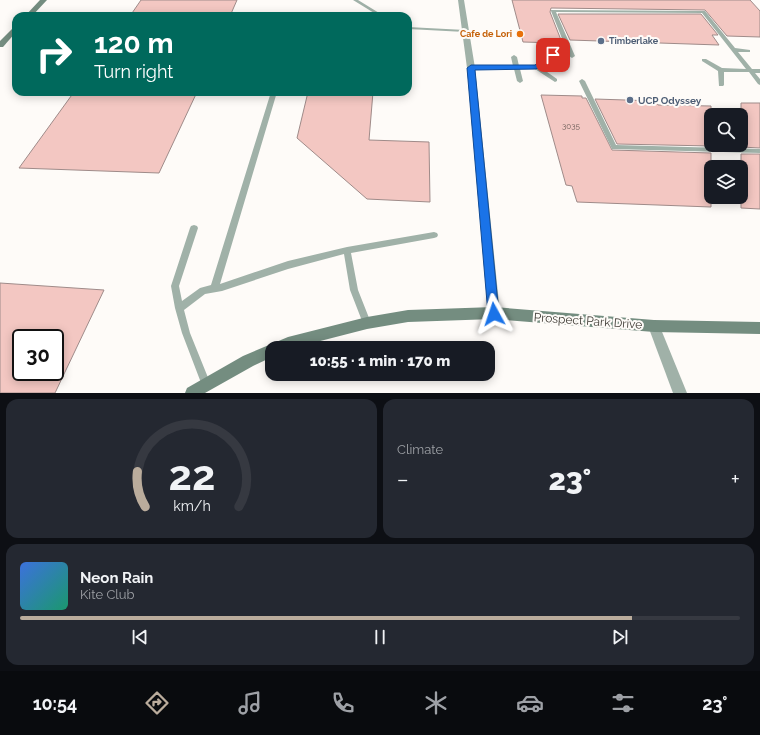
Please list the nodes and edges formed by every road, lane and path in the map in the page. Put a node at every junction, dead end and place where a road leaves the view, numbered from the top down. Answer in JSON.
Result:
{"nodes":[{"id":1,"x":44,"y":0,"type":"edge"},
{"id":2,"x":355,"y":0,"type":"edge"},
{"id":3,"x":461,"y":0,"type":"edge"},
{"id":4,"x":32,"y":12,"type":"edge"},
{"id":5,"x":375,"y":12,"type":"edge"},
{"id":6,"x":412,"y":28,"type":"edge"},
{"id":7,"x":465,"y":31,"type":"junction"},
{"id":8,"x":12,"y":32,"type":"edge"},
{"id":9,"x":0,"y":45,"type":"edge"},
{"id":10,"x":735,"y":50,"type":"junction"},
{"id":11,"x":748,"y":51,"type":"dead end"},
{"id":12,"x":553,"y":55,"type":"dead end"},
{"id":13,"x":572,"y":56,"type":"dead end"},
{"id":14,"x":514,"y":57,"type":"dead end"},
{"id":15,"x":704,"y":60,"type":"dead end"},
{"id":16,"x":516,"y":67,"type":"junction"},
{"id":17,"x":536,"y":67,"type":"junction"},
{"id":18,"x":471,"y":68,"type":"junction"},
{"id":19,"x":721,"y":70,"type":"junction"},
{"id":20,"x":750,"y":71,"type":"junction"},
{"id":21,"x":760,"y":71,"type":"edge"},
{"id":22,"x":555,"y":80,"type":"dead end"},
{"id":23,"x":520,"y":81,"type":"dead end"},
{"id":24,"x":582,"y":81,"type":"dead end"},
{"id":25,"x":760,"y":84,"type":"edge"},
{"id":26,"x":721,"y":85,"type":"dead end"},
{"id":27,"x":273,"y":96,"type":"edge"},
{"id":28,"x":760,"y":151,"type":"edge"},
{"id":29,"x":194,"y":228,"type":"dead end"},
{"id":30,"x":434,"y":235,"type":"dead end"},
{"id":31,"x":347,"y":250,"type":"junction"},
{"id":32,"x":214,"y":289,"type":"junction"},
{"id":33,"x":179,"y":308,"type":"junction"},
{"id":34,"x":494,"y":314,"type":"junction"},
{"id":35,"x":367,"y":323,"type":"junction"},
{"id":36,"x":654,"y":326,"type":"junction"},
{"id":37,"x":760,"y":328,"type":"edge"},
{"id":38,"x":296,"y":341,"type":"edge"},
{"id":39,"x":265,"y":354,"type":"edge"},
{"id":40,"x":206,"y":385,"type":"junction"},
{"id":41,"x":192,"y":393,"type":"edge"},
{"id":42,"x":680,"y":393,"type":"edge"}],
"edges":[{"from":1,"to":4,"type":"street"},
{"from":2,"to":5,"type":"lane"},
{"from":3,"to":7,"type":"street"},
{"from":6,"to":7,"type":"lane"},
{"from":7,"to":18,"type":"street"},
{"from":8,"to":9,"type":"street"},
{"from":10,"to":11,"type":"lane"},
{"from":10,"to":13,"type":"lane"},
{"from":10,"to":20,"type":"lane"},
{"from":12,"to":17,"type":"lane"},
{"from":14,"to":16,"type":"lane"},
{"from":15,"to":19,"type":"lane"},
{"from":16,"to":17,"type":"lane"},
{"from":16,"to":18,"type":"lane"},
{"from":16,"to":23,"type":"lane"},
{"from":17,"to":22,"type":"lane"},
{"from":18,"to":34,"type":"street"},
{"from":19,"to":20,"type":"lane"},
{"from":19,"to":26,"type":"lane"},
{"from":20,"to":21,"type":"lane"},
{"from":20,"to":25,"type":"lane"},
{"from":24,"to":28,"type":"lane"},
{"from":27,"to":32,"type":"lane"},
{"from":29,"to":33,"type":"lane"},
{"from":30,"to":31,"type":"lane"},
{"from":31,"to":32,"type":"lane"},
{"from":31,"to":35,"type":"lane"},
{"from":32,"to":33,"type":"lane"},
{"from":33,"to":40,"type":"lane"},
{"from":34,"to":35,"type":"street","name":"Prospect Park Drive"},
{"from":34,"to":36,"type":"street","name":"Prospect Park Drive"},
{"from":35,"to":38,"type":"street","name":"Prospect Park Drive"},
{"from":36,"to":37,"type":"street","name":"Prospect Park Drive"},
{"from":36,"to":42,"type":"street"},
{"from":39,"to":40,"type":"street"},
{"from":40,"to":41,"type":"street"}]}
